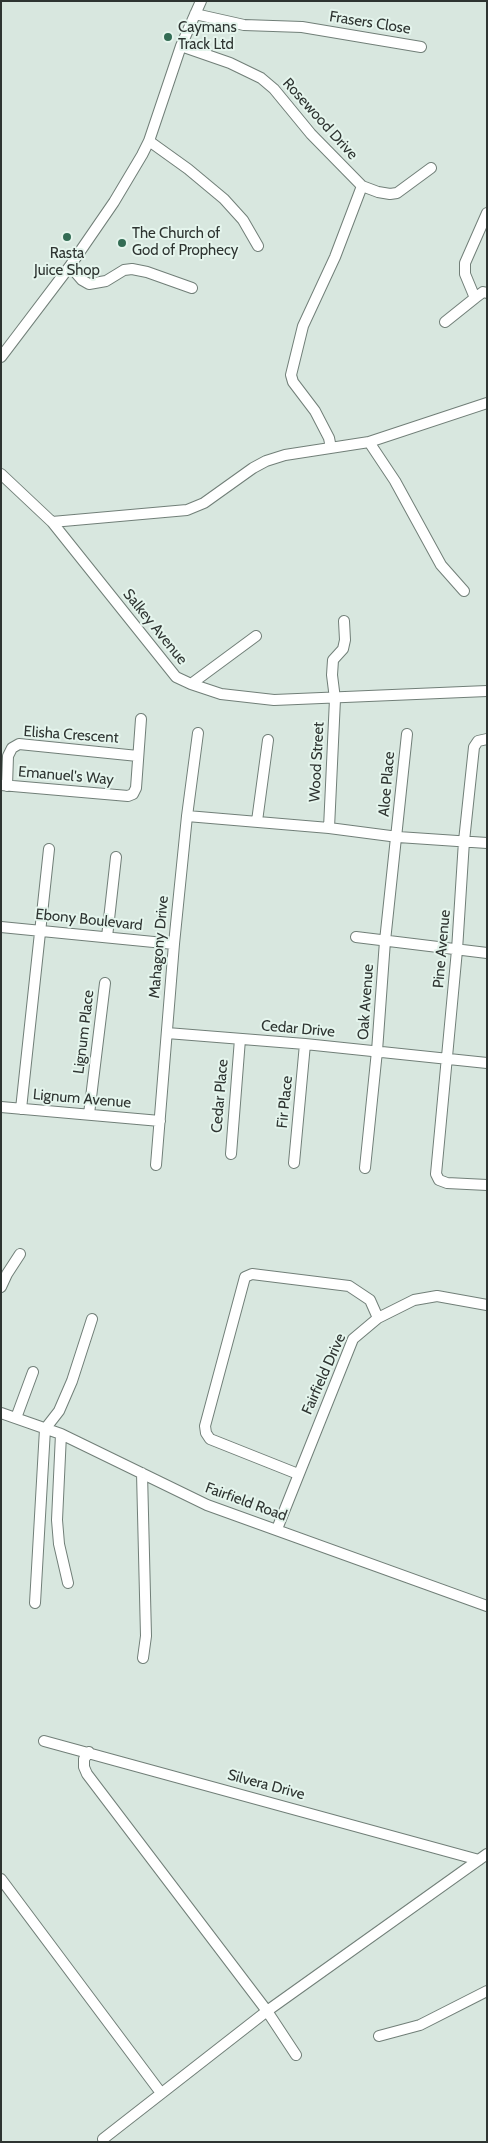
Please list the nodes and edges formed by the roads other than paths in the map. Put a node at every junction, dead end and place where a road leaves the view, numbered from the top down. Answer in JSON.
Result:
{"nodes":[{"id":1,"x":201,"y":1,"type":"edge"},
{"id":2,"x":196,"y":14,"type":"junction"},
{"id":3,"x":181,"y":46,"type":"junction"},
{"id":4,"x":421,"y":47,"type":"dead end"},
{"id":5,"x":149,"y":141,"type":"junction"},
{"id":6,"x":431,"y":168,"type":"dead end"},
{"id":7,"x":362,"y":186,"type":"junction"},
{"id":8,"x":487,"y":213,"type":"edge"},
{"id":9,"x":258,"y":246,"type":"dead end"},
{"id":10,"x":70,"y":266,"type":"junction"},
{"id":11,"x":192,"y":288,"type":"dead end"},
{"id":12,"x":487,"y":292,"type":"edge"},
{"id":13,"x":475,"y":298,"type":"junction"},
{"id":14,"x":445,"y":322,"type":"dead end"},
{"id":15,"x":1,"y":357,"type":"edge"},
{"id":16,"x":487,"y":403,"type":"edge"},
{"id":17,"x":369,"y":442,"type":"junction"},
{"id":18,"x":331,"y":448,"type":"junction"},
{"id":19,"x":1,"y":474,"type":"edge"},
{"id":20,"x":52,"y":522,"type":"junction"},
{"id":21,"x":464,"y":591,"type":"dead end"},
{"id":22,"x":344,"y":621,"type":"dead end"},
{"id":23,"x":256,"y":636,"type":"dead end"},
{"id":24,"x":191,"y":684,"type":"junction"},
{"id":25,"x":487,"y":691,"type":"edge"},
{"id":26,"x":335,"y":698,"type":"junction"},
{"id":27,"x":141,"y":719,"type":"dead end"},
{"id":28,"x":198,"y":732,"type":"dead end"},
{"id":29,"x":407,"y":734,"type":"dead end"},
{"id":30,"x":487,"y":739,"type":"edge"},
{"id":31,"x":268,"y":740,"type":"dead end"},
{"id":32,"x":138,"y":756,"type":"junction"},
{"id":33,"x":4,"y":786,"type":"edge"},
{"id":34,"x":187,"y":816,"type":"junction"},
{"id":35,"x":257,"y":821,"type":"junction"},
{"id":36,"x":329,"y":828,"type":"junction"},
{"id":37,"x":398,"y":837,"type":"junction"},
{"id":38,"x":464,"y":841,"type":"junction"},
{"id":39,"x":487,"y":843,"type":"edge"},
{"id":40,"x":49,"y":849,"type":"dead end"},
{"id":41,"x":116,"y":857,"type":"dead end"},
{"id":42,"x":1,"y":927,"type":"edge"},
{"id":43,"x":40,"y":931,"type":"junction"},
{"id":44,"x":107,"y":937,"type":"junction"},
{"id":45,"x":356,"y":937,"type":"dead end"},
{"id":46,"x":385,"y":941,"type":"junction"},
{"id":47,"x":174,"y":944,"type":"junction"},
{"id":48,"x":458,"y":950,"type":"junction"},
{"id":49,"x":487,"y":953,"type":"edge"},
{"id":50,"x":105,"y":983,"type":"dead end"},
{"id":51,"x":167,"y":1034,"type":"junction"},
{"id":52,"x":240,"y":1039,"type":"junction"},
{"id":53,"x":305,"y":1044,"type":"junction"},
{"id":54,"x":377,"y":1051,"type":"junction"},
{"id":55,"x":446,"y":1058,"type":"junction"},
{"id":56,"x":487,"y":1063,"type":"edge"},
{"id":57,"x":1,"y":1107,"type":"edge"},
{"id":58,"x":21,"y":1109,"type":"junction"},
{"id":59,"x":89,"y":1114,"type":"junction"},
{"id":60,"x":160,"y":1121,"type":"junction"},
{"id":61,"x":231,"y":1154,"type":"dead end"},
{"id":62,"x":294,"y":1164,"type":"dead end"},
{"id":63,"x":156,"y":1165,"type":"dead end"},
{"id":64,"x":365,"y":1168,"type":"dead end"},
{"id":65,"x":487,"y":1185,"type":"edge"},
{"id":66,"x":20,"y":1254,"type":"dead end"},
{"id":67,"x":1,"y":1288,"type":"edge"},
{"id":68,"x":487,"y":1305,"type":"edge"},
{"id":69,"x":378,"y":1318,"type":"junction"},
{"id":70,"x":92,"y":1319,"type":"dead end"},
{"id":71,"x":33,"y":1372,"type":"dead end"},
{"id":72,"x":1,"y":1413,"type":"edge"},
{"id":73,"x":16,"y":1418,"type":"junction"},
{"id":74,"x":45,"y":1429,"type":"junction"},
{"id":75,"x":61,"y":1434,"type":"junction"},
{"id":76,"x":142,"y":1473,"type":"junction"},
{"id":77,"x":298,"y":1474,"type":"junction"},
{"id":78,"x":277,"y":1529,"type":"junction"},
{"id":79,"x":68,"y":1583,"type":"dead end"},
{"id":80,"x":35,"y":1602,"type":"dead end"},
{"id":81,"x":487,"y":1606,"type":"edge"},
{"id":82,"x":143,"y":1658,"type":"dead end"},
{"id":83,"x":44,"y":1741,"type":"dead end"},
{"id":84,"x":89,"y":1752,"type":"junction"},
{"id":85,"x":483,"y":1857,"type":"edge"},
{"id":86,"x":1,"y":1879,"type":"edge"},
{"id":87,"x":487,"y":1991,"type":"edge"},
{"id":88,"x":267,"y":2011,"type":"junction"},
{"id":89,"x":379,"y":2036,"type":"dead end"},
{"id":90,"x":296,"y":2055,"type":"dead end"},
{"id":91,"x":161,"y":2094,"type":"junction"},
{"id":92,"x":104,"y":2142,"type":"edge"}],
"edges":[{"from":1,"to":2,"type":"street"},
{"from":2,"to":3,"type":"street"},
{"from":2,"to":4,"type":"street","name":"Frasers Close"},
{"from":3,"to":5,"type":"street"},
{"from":3,"to":7,"type":"street","name":"Rosewood Drive"},
{"from":5,"to":9,"type":"street"},
{"from":5,"to":10,"type":"street"},
{"from":6,"to":7,"type":"street","name":"Rosewood Drive"},
{"from":7,"to":18,"type":"street"},
{"from":8,"to":13,"type":"street"},
{"from":10,"to":11,"type":"street"},
{"from":10,"to":15,"type":"street"},
{"from":12,"to":13,"type":"street"},
{"from":13,"to":14,"type":"street"},
{"from":16,"to":17,"type":"street"},
{"from":17,"to":18,"type":"street"},
{"from":17,"to":21,"type":"street"},
{"from":18,"to":20,"type":"street"},
{"from":19,"to":20,"type":"street","name":"Salkey Avenue"},
{"from":20,"to":24,"type":"street","name":"Salkey Avenue"},
{"from":22,"to":26,"type":"street","name":"Wood Street"},
{"from":23,"to":24,"type":"street"},
{"from":24,"to":26,"type":"street","name":"Salkey Avenue"},
{"from":25,"to":26,"type":"street","name":"Salkey Avenue"},
{"from":26,"to":36,"type":"street","name":"Wood Street"},
{"from":27,"to":32,"type":"street"},
{"from":28,"to":34,"type":"street","name":"Mahagony Drive"},
{"from":29,"to":37,"type":"street","name":"Aloe Place"},
{"from":30,"to":38,"type":"street","name":"Pine Avenue"},
{"from":31,"to":35,"type":"street"},
{"from":32,"to":33,"type":"street","name":"Elisha Crescent"},
{"from":32,"to":33,"type":"street","name":"Emanuel's Way"},
{"from":34,"to":35,"type":"street"},
{"from":34,"to":47,"type":"street","name":"Mahagony Drive"},
{"from":35,"to":36,"type":"street"},
{"from":36,"to":37,"type":"street"},
{"from":37,"to":38,"type":"street"},
{"from":37,"to":46,"type":"street","name":"Oak Avenue"},
{"from":38,"to":39,"type":"street"},
{"from":38,"to":48,"type":"street","name":"Pine Avenue"},
{"from":40,"to":43,"type":"street"},
{"from":41,"to":44,"type":"street"},
{"from":42,"to":43,"type":"street","name":"Ebony Boulevard"},
{"from":43,"to":44,"type":"street","name":"Ebony Boulevard"},
{"from":43,"to":58,"type":"street"},
{"from":44,"to":47,"type":"street","name":"Ebony Boulevard"},
{"from":45,"to":46,"type":"street"},
{"from":46,"to":48,"type":"street"},
{"from":46,"to":54,"type":"street","name":"Oak Avenue"},
{"from":47,"to":51,"type":"street","name":"Mahagony Drive"},
{"from":48,"to":49,"type":"street"},
{"from":48,"to":55,"type":"street","name":"Pine Avenue"},
{"from":50,"to":59,"type":"street","name":"Lignum Place"},
{"from":51,"to":52,"type":"street","name":"Cedar Drive"},
{"from":51,"to":60,"type":"street","name":"Mahagony Drive"},
{"from":52,"to":53,"type":"street","name":"Cedar Drive"},
{"from":52,"to":61,"type":"street","name":"Cedar Place"},
{"from":53,"to":54,"type":"street","name":"Cedar Drive"},
{"from":53,"to":62,"type":"street","name":"Fir Place"},
{"from":54,"to":55,"type":"street","name":"Cedar Drive"},
{"from":54,"to":64,"type":"street","name":"Oak Avenue"},
{"from":55,"to":56,"type":"street","name":"Cedar Drive"},
{"from":55,"to":65,"type":"street","name":"Pine Avenue"},
{"from":57,"to":58,"type":"street","name":"Lignum Avenue"},
{"from":58,"to":59,"type":"street","name":"Lignum Avenue"},
{"from":59,"to":60,"type":"street","name":"Lignum Avenue"},
{"from":60,"to":63,"type":"street","name":"Mahagony Drive"},
{"from":66,"to":67,"type":"street"},
{"from":68,"to":69,"type":"street","name":"Fairfield Drive"},
{"from":69,"to":77,"type":"street","name":"Fairfield Drive"},
{"from":69,"to":77,"type":"street"},
{"from":70,"to":74,"type":"street"},
{"from":71,"to":73,"type":"street"},
{"from":72,"to":73,"type":"street","name":"Fairfield Road"},
{"from":73,"to":74,"type":"street","name":"Fairfield Road"},
{"from":74,"to":75,"type":"street","name":"Fairfield Road"},
{"from":74,"to":80,"type":"street"},
{"from":75,"to":76,"type":"street","name":"Fairfield Road"},
{"from":75,"to":79,"type":"street"},
{"from":76,"to":78,"type":"street","name":"Fairfield Road"},
{"from":76,"to":82,"type":"street"},
{"from":77,"to":78,"type":"street","name":"Fairfield Drive"},
{"from":78,"to":81,"type":"street","name":"Fairfield Road"},
{"from":83,"to":84,"type":"street","name":"Silvera Drive"},
{"from":84,"to":85,"type":"street","name":"Silvera Drive"},
{"from":84,"to":88,"type":"street"},
{"from":85,"to":88,"type":"street"},
{"from":86,"to":91,"type":"street"},
{"from":87,"to":89,"type":"street"},
{"from":88,"to":90,"type":"street"},
{"from":88,"to":91,"type":"street"},
{"from":91,"to":92,"type":"street"}]}
